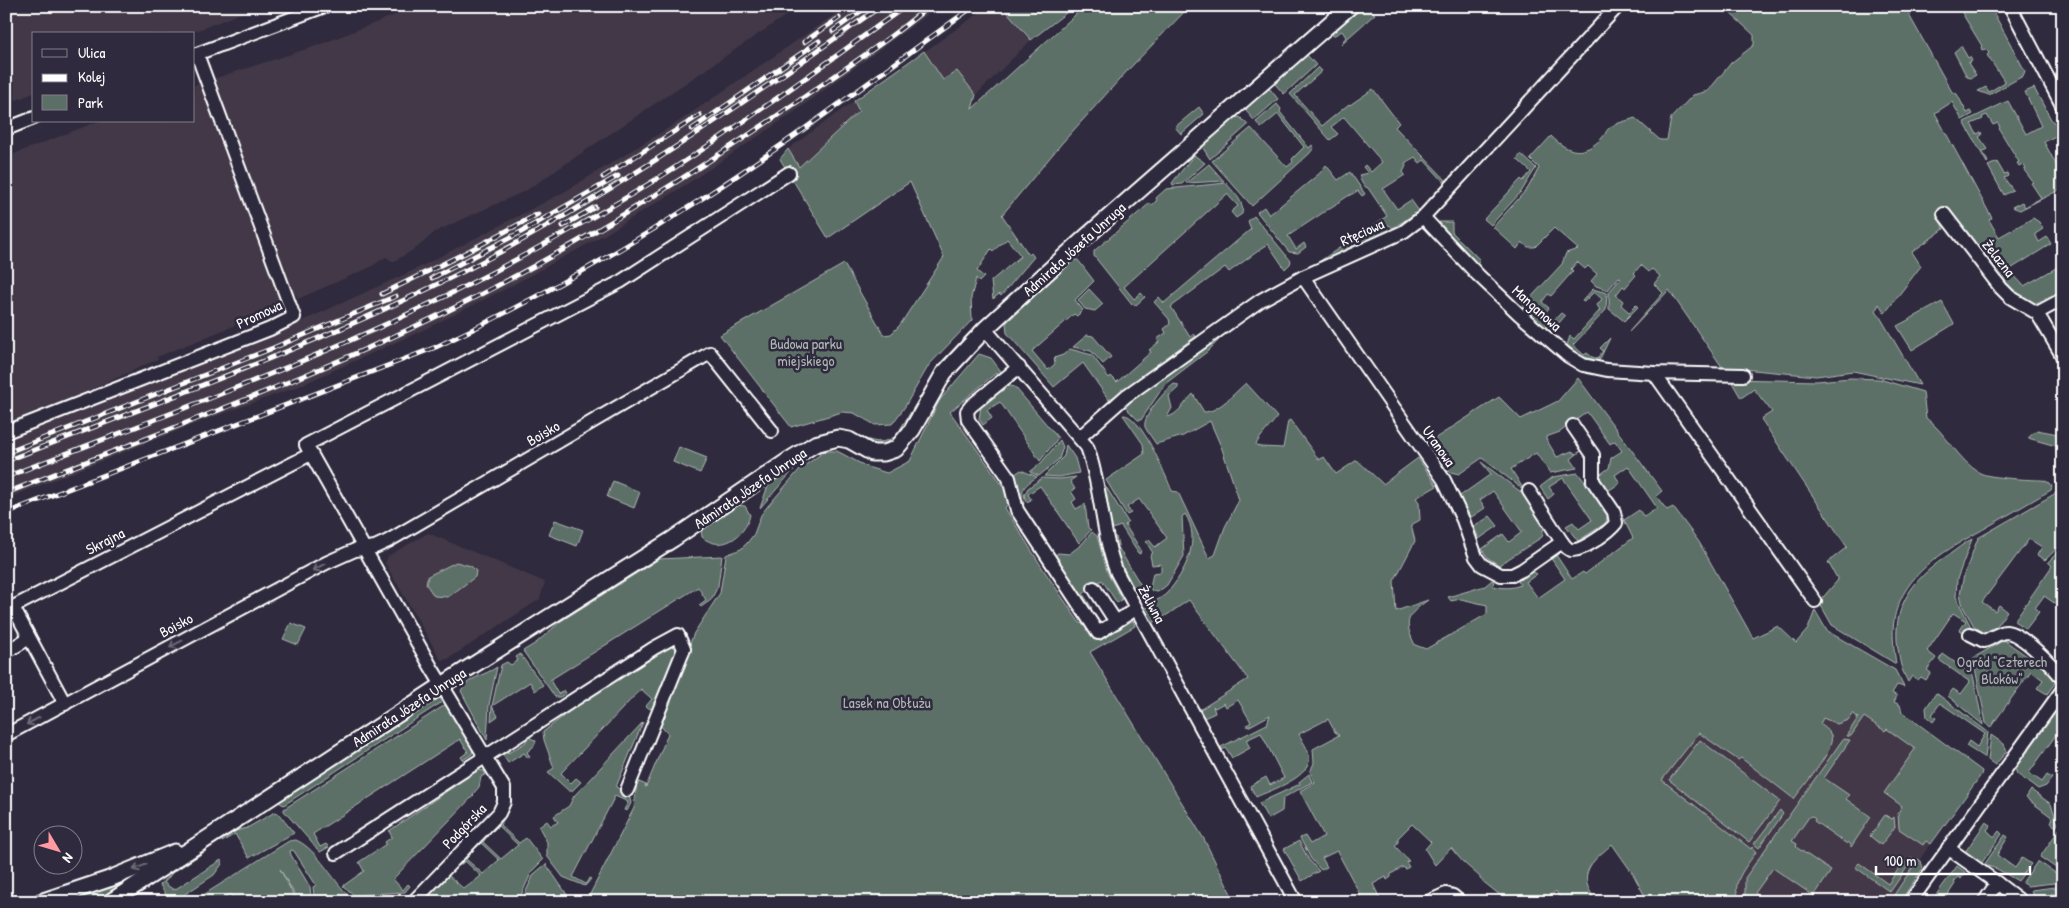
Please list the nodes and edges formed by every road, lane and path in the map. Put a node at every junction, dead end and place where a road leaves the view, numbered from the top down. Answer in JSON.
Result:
{"nodes":[{"id":1,"x":325,"y":6,"type":"edge"},
{"id":2,"x":1350,"y":6,"type":"edge"},
{"id":3,"x":2010,"y":6,"type":"edge"},
{"id":4,"x":1616,"y":7,"type":"edge"},
{"id":5,"x":196,"y":55,"type":"edge"},
{"id":6,"x":2063,"y":107,"type":"edge"},
{"id":7,"x":32,"y":119,"type":"edge"},
{"id":8,"x":6,"y":129,"type":"edge"},
{"id":9,"x":789,"y":173,"type":"dead end"},
{"id":10,"x":1944,"y":214,"type":"dead end"},
{"id":11,"x":1423,"y":217,"type":"junction"},
{"id":12,"x":1303,"y":277,"type":"junction"},
{"id":13,"x":2063,"y":298,"type":"edge"},
{"id":14,"x":2037,"y":313,"type":"junction"},
{"id":15,"x":985,"y":329,"type":"junction"},
{"id":16,"x":2063,"y":357,"type":"edge"},
{"id":17,"x":1019,"y":367,"type":"junction"},
{"id":18,"x":1654,"y":373,"type":"junction"},
{"id":19,"x":1743,"y":375,"type":"dead end"},
{"id":20,"x":1573,"y":426,"type":"dead end"},
{"id":21,"x":772,"y":431,"type":"dead end"},
{"id":22,"x":6,"y":432,"type":"edge"},
{"id":23,"x":1080,"y":437,"type":"junction"},
{"id":24,"x":311,"y":454,"type":"junction"},
{"id":25,"x":1529,"y":491,"type":"dead end"},
{"id":26,"x":1562,"y":542,"type":"junction"},
{"id":27,"x":364,"y":549,"type":"junction"},
{"id":28,"x":1094,"y":588,"type":"dead end"},
{"id":29,"x":1815,"y":601,"type":"dead end"},
{"id":30,"x":1136,"y":609,"type":"junction"},
{"id":31,"x":1116,"y":622,"type":"junction"},
{"id":32,"x":1970,"y":634,"type":"dead end"},
{"id":33,"x":29,"y":638,"type":"junction"},
{"id":34,"x":6,"y":652,"type":"edge"},
{"id":35,"x":2063,"y":679,"type":"edge"},
{"id":36,"x":443,"y":685,"type":"junction"},
{"id":37,"x":2063,"y":689,"type":"edge"},
{"id":38,"x":65,"y":704,"type":"junction"},
{"id":39,"x":6,"y":735,"type":"edge"},
{"id":40,"x":487,"y":757,"type":"junction"},
{"id":41,"x":627,"y":790,"type":"dead end"},
{"id":42,"x":202,"y":841,"type":"junction"},
{"id":43,"x":1948,"y":848,"type":"junction"},
{"id":44,"x":336,"y":853,"type":"dead end"},
{"id":45,"x":1997,"y":883,"type":"junction"},
{"id":46,"x":2018,"y":899,"type":"dead end"},
{"id":47,"x":40,"y":902,"type":"edge"},
{"id":48,"x":110,"y":902,"type":"edge"},
{"id":49,"x":413,"y":902,"type":"edge"},
{"id":50,"x":1296,"y":902,"type":"edge"},
{"id":51,"x":1428,"y":902,"type":"edge"},
{"id":52,"x":1460,"y":902,"type":"edge"},
{"id":53,"x":1910,"y":902,"type":"edge"},
{"id":54,"x":1984,"y":902,"type":"edge"}],
"edges":[{"from":1,"to":5,"type":"street"},
{"from":2,"to":15,"type":"street","name":"Admirała Józefa Unruga"},
{"from":3,"to":6,"type":"street"},
{"from":4,"to":11,"type":"street","name":"Rtęciowa"},
{"from":5,"to":22,"type":"street","name":"Promowa"},
{"from":7,"to":8,"type":"street"},
{"from":9,"to":24,"type":"street"},
{"from":10,"to":14,"type":"street","name":"Żelazna"},
{"from":11,"to":12,"type":"street","name":"Rtęciowa"},
{"from":11,"to":18,"type":"street","name":"Manganowa"},
{"from":12,"to":23,"type":"street","name":"Rtęciowa"},
{"from":12,"to":26,"type":"street","name":"Uranowa"},
{"from":13,"to":14,"type":"street"},
{"from":14,"to":16,"type":"street","name":"Żelazna"},
{"from":15,"to":17,"type":"street","name":"Żeliwna"},
{"from":15,"to":36,"type":"street","name":"Admirała Józefa Unruga"},
{"from":17,"to":23,"type":"street","name":"Żeliwna"},
{"from":17,"to":31,"type":"street"},
{"from":18,"to":19,"type":"street","name":"Manganowa"},
{"from":18,"to":29,"type":"street"},
{"from":20,"to":26,"type":"street"},
{"from":21,"to":27,"type":"street","name":"Boisko"},
{"from":23,"to":30,"type":"street","name":"Żeliwna"},
{"from":24,"to":27,"type":"street"},
{"from":24,"to":33,"type":"street","name":"Skrajna"},
{"from":25,"to":26,"type":"street"},
{"from":27,"to":36,"type":"street"},
{"from":27,"to":38,"type":"street","name":"Boisko","one_way":true},
{"from":28,"to":31,"type":"street"},
{"from":30,"to":31,"type":"street"},
{"from":30,"to":50,"type":"street","name":"Żeliwna"},
{"from":32,"to":35,"type":"street"},
{"from":33,"to":34,"type":"street"},
{"from":33,"to":38,"type":"street","name":"Skrajna"},
{"from":36,"to":40,"type":"street","name":"Podgórska"},
{"from":36,"to":42,"type":"street","name":"Admirała Józefa Unruga"},
{"from":37,"to":43,"type":"street"},
{"from":38,"to":39,"type":"street","name":"Boisko","one_way":true},
{"from":40,"to":41,"type":"street"},
{"from":40,"to":44,"type":"street"},
{"from":40,"to":49,"type":"street","name":"Podgórska"},
{"from":42,"to":47,"type":"street","name":"Admirała Józefa Unruga","one_way":true},
{"from":42,"to":48,"type":"street","name":"Admirała Józefa Unruga"},
{"from":43,"to":45,"type":"street"},
{"from":43,"to":53,"type":"street"},
{"from":45,"to":46,"type":"street"},
{"from":45,"to":54,"type":"street"},
{"from":51,"to":52,"type":"street"}]}
